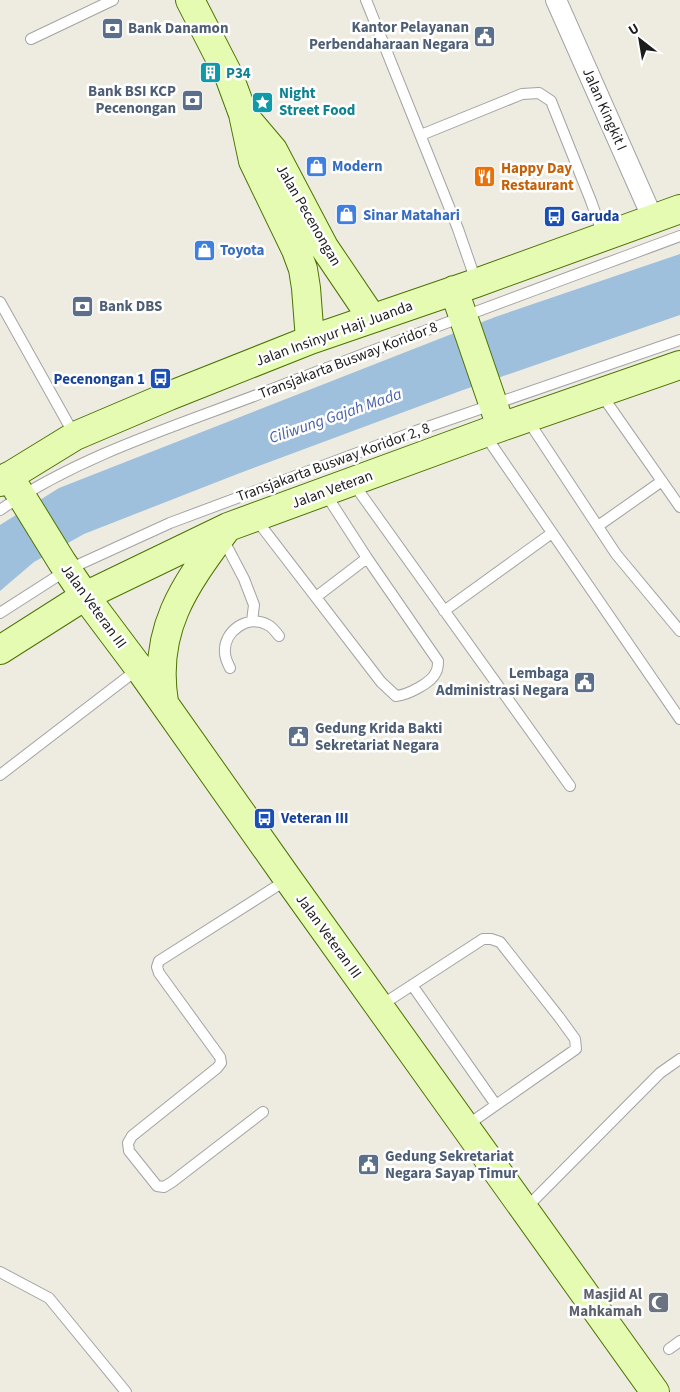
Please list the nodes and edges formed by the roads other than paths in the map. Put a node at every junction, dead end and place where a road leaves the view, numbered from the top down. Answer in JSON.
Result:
{"nodes":[{"id":1,"x":113,"y":0,"type":"edge"},
{"id":2,"x":190,"y":0,"type":"edge"},
{"id":3,"x":366,"y":0,"type":"edge"},
{"id":4,"x":556,"y":0,"type":"edge"},
{"id":5,"x":31,"y":39,"type":"dead end"},
{"id":6,"x":243,"y":114,"type":"junction"},
{"id":7,"x":421,"y":135,"type":"junction"},
{"id":8,"x":680,"y":209,"type":"edge"},
{"id":9,"x":654,"y":219,"type":"junction"},
{"id":10,"x":604,"y":236,"type":"junction"},
{"id":11,"x":680,"y":236,"type":"edge"},
{"id":12,"x":465,"y":286,"type":"junction"},
{"id":13,"x":0,"y":302,"type":"edge"},
{"id":14,"x":372,"y":318,"type":"junction"},
{"id":15,"x":464,"y":320,"type":"junction"},
{"id":16,"x":310,"y":340,"type":"junction"},
{"id":17,"x":680,"y":340,"type":"edge"},
{"id":18,"x":680,"y":365,"type":"edge"},
{"id":19,"x":600,"y":393,"type":"junction"},
{"id":20,"x":492,"y":413,"type":"junction"},
{"id":21,"x":526,"y":419,"type":"junction"},
{"id":22,"x":75,"y":436,"type":"junction"},
{"id":23,"x":662,"y":481,"type":"junction"},
{"id":24,"x":352,"y":482,"type":"junction"},
{"id":25,"x":324,"y":492,"type":"junction"},
{"id":26,"x":11,"y":493,"type":"edge"},
{"id":27,"x":680,"y":507,"type":"edge"},
{"id":28,"x":254,"y":517,"type":"junction"},
{"id":29,"x":598,"y":526,"type":"junction"},
{"id":30,"x":225,"y":532,"type":"junction"},
{"id":31,"x":552,"y":533,"type":"junction"},
{"id":32,"x":367,"y":558,"type":"junction"},
{"id":33,"x":65,"y":566,"type":"junction"},
{"id":34,"x":85,"y":596,"type":"junction"},
{"id":35,"x":316,"y":597,"type":"junction"},
{"id":36,"x":444,"y":611,"type":"junction"},
{"id":37,"x":0,"y":613,"type":"edge"},
{"id":38,"x":252,"y":621,"type":"junction"},
{"id":39,"x":680,"y":631,"type":"edge"},
{"id":40,"x":279,"y":636,"type":"dead end"},
{"id":41,"x":0,"y":650,"type":"edge"},
{"id":42,"x":139,"y":668,"type":"junction"},
{"id":43,"x":230,"y":668,"type":"dead end"},
{"id":44,"x":165,"y":706,"type":"junction"},
{"id":45,"x":680,"y":719,"type":"edge"},
{"id":46,"x":0,"y":775,"type":"edge"},
{"id":47,"x":570,"y":786,"type":"dead end"},
{"id":48,"x":288,"y":880,"type":"junction"},
{"id":49,"x":412,"y":985,"type":"junction"},
{"id":50,"x":380,"y":1006,"type":"junction"},
{"id":51,"x":680,"y":1059,"type":"edge"},
{"id":52,"x":496,"y":1105,"type":"junction"},
{"id":53,"x":263,"y":1112,"type":"dead end"},
{"id":54,"x":466,"y":1126,"type":"junction"},
{"id":55,"x":524,"y":1210,"type":"junction"},
{"id":56,"x":0,"y":1272,"type":"edge"},
{"id":57,"x":680,"y":1341,"type":"edge"},
{"id":58,"x":669,"y":1349,"type":"dead end"},
{"id":59,"x":126,"y":1392,"type":"edge"},
{"id":60,"x":655,"y":1392,"type":"edge"}],
"edges":[{"from":1,"to":5,"type":"lane"},
{"from":2,"to":6,"type":"main road","name":"Jalan Pecenongan"},
{"from":3,"to":7,"type":"lane"},
{"from":4,"to":9,"type":"street","name":"Jalan Kingkit I"},
{"from":6,"to":14,"type":"main road","name":"Jalan Pecenongan"},
{"from":6,"to":16,"type":"main road","name":"Jalan Pecenongan"},
{"from":7,"to":10,"type":"lane"},
{"from":7,"to":12,"type":"lane"},
{"from":8,"to":9,"type":"main road","name":"Jalan Insinyur Haji Juanda"},
{"from":9,"to":10,"type":"main road","name":"Jalan Insinyur Haji Juanda"},
{"from":10,"to":12,"type":"main road","name":"Jalan Insinyur Haji Juanda"},
{"from":11,"to":15,"type":"lane","name":"Transjakarta Busway Koridor 8"},
{"from":12,"to":14,"type":"main road","name":"Jalan Insinyur Haji Juanda"},
{"from":12,"to":15,"type":"main road"},
{"from":13,"to":22,"type":"lane"},
{"from":14,"to":16,"type":"main road","name":"Jalan Insinyur Haji Juanda"},
{"from":15,"to":20,"type":"main road"},
{"from":15,"to":26,"type":"lane","name":"Transjakarta Busway Koridor 8"},
{"from":16,"to":22,"type":"main road","name":"Jalan Insinyur Haji Juanda"},
{"from":17,"to":20,"type":"lane","name":"Transjakarta Busway Koridor 2, 8"},
{"from":18,"to":19,"type":"main road","name":"Jalan Veteran"},
{"from":19,"to":21,"type":"main road","name":"Jalan Veteran"},
{"from":19,"to":23,"type":"lane"},
{"from":20,"to":21,"type":"main road","name":"Jalan Veteran"},
{"from":20,"to":24,"type":"main road","name":"Jalan Veteran"},
{"from":20,"to":31,"type":"lane"},
{"from":20,"to":33,"type":"lane","name":"Transjakarta Busway Koridor 2, 8"},
{"from":21,"to":29,"type":"lane"},
{"from":22,"to":26,"type":"main road","name":"Jalan Insinyur Haji Juanda"},
{"from":23,"to":27,"type":"lane"},
{"from":23,"to":29,"type":"lane"},
{"from":24,"to":25,"type":"main road","name":"Jalan Veteran"},
{"from":24,"to":36,"type":"lane"},
{"from":25,"to":28,"type":"main road","name":"Jalan Veteran"},
{"from":25,"to":32,"type":"lane"},
{"from":26,"to":33,"type":"main road","name":"Jalan Veteran III"},
{"from":28,"to":30,"type":"main road","name":"Jalan Veteran"},
{"from":28,"to":35,"type":"lane"},
{"from":29,"to":39,"type":"lane"},
{"from":30,"to":34,"type":"main road","name":"Jalan Veteran"},
{"from":30,"to":38,"type":"lane"},
{"from":30,"to":44,"type":"main road"},
{"from":31,"to":36,"type":"lane"},
{"from":31,"to":45,"type":"lane"},
{"from":32,"to":35,"type":"lane"},
{"from":32,"to":35,"type":"lane"},
{"from":33,"to":34,"type":"main road","name":"Jalan Veteran III"},
{"from":33,"to":37,"type":"lane","name":"Transjakarta Busway Koridor 2, 8"},
{"from":34,"to":41,"type":"main road","name":"Jalan Veteran"},
{"from":34,"to":42,"type":"main road","name":"Jalan Veteran III"},
{"from":36,"to":47,"type":"lane"},
{"from":38,"to":40,"type":"lane"},
{"from":38,"to":43,"type":"lane"},
{"from":42,"to":44,"type":"main road","name":"Jalan Veteran III"},
{"from":42,"to":46,"type":"lane"},
{"from":44,"to":48,"type":"main road","name":"Jalan Veteran III"},
{"from":48,"to":50,"type":"main road","name":"Jalan Veteran III"},
{"from":48,"to":53,"type":"lane"},
{"from":49,"to":50,"type":"lane"},
{"from":49,"to":52,"type":"lane"},
{"from":49,"to":52,"type":"lane"},
{"from":50,"to":54,"type":"main road","name":"Jalan Veteran III"},
{"from":51,"to":55,"type":"lane"},
{"from":52,"to":54,"type":"lane"},
{"from":54,"to":55,"type":"main road","name":"Jalan Veteran III"},
{"from":55,"to":60,"type":"main road","name":"Jalan Veteran III"},
{"from":56,"to":59,"type":"lane"},
{"from":57,"to":58,"type":"lane"}]}
